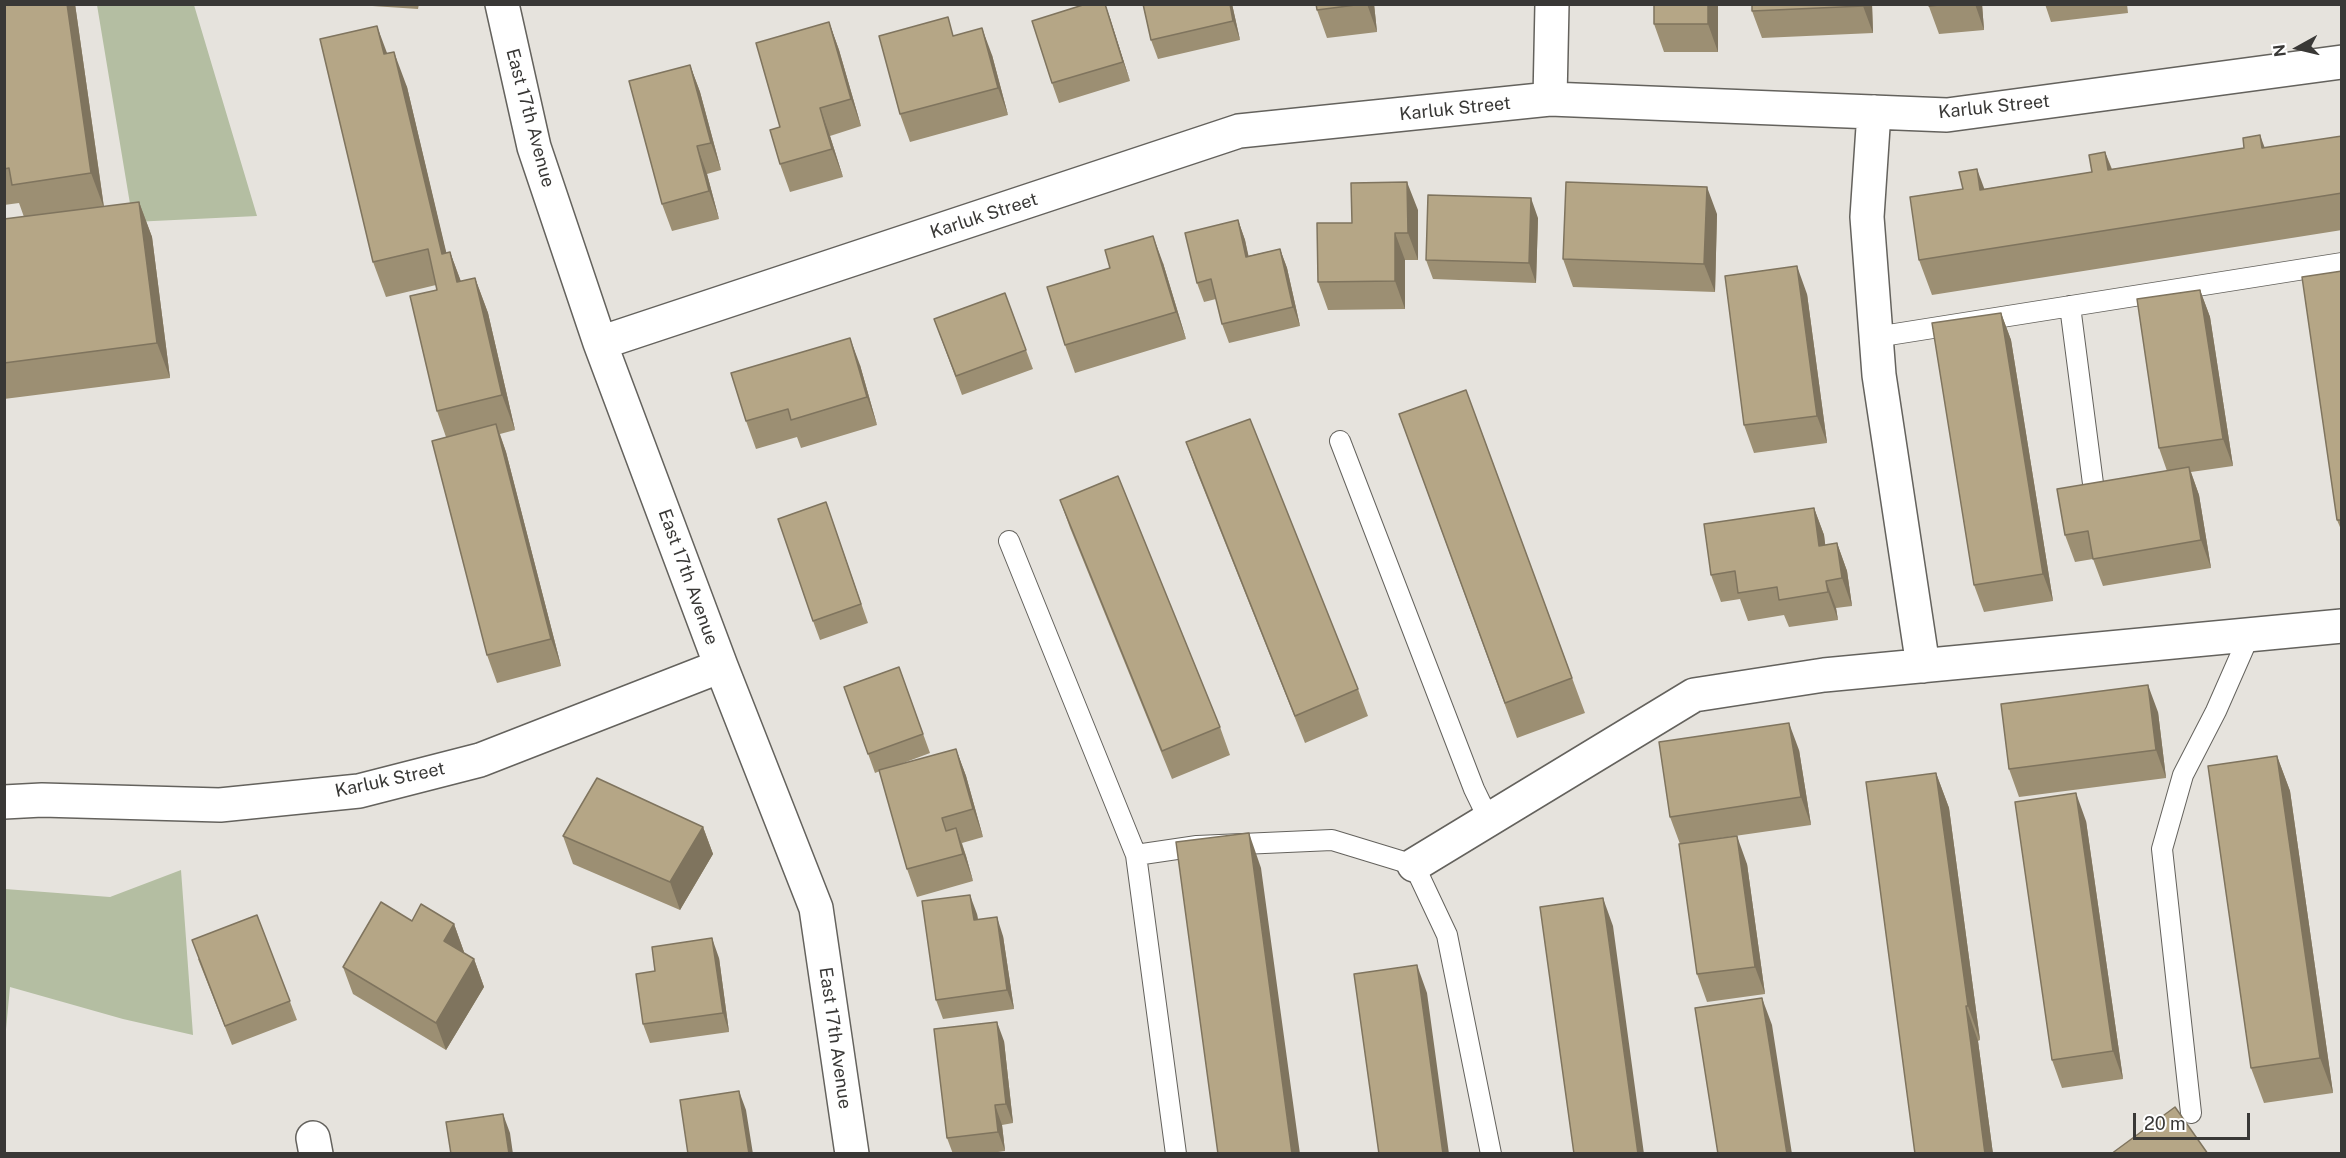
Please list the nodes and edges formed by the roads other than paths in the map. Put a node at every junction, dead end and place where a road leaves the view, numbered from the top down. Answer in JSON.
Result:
{"nodes":[{"id":1,"x":501,"y":4,"type":"edge"},
{"id":2,"x":1552,"y":4,"type":"edge"},
{"id":3,"x":2342,"y":62,"type":"edge"},
{"id":4,"x":1550,"y":99,"type":"junction"},
{"id":5,"x":1874,"y":112,"type":"junction"},
{"id":6,"x":2342,"y":263,"type":"edge"},
{"id":7,"x":2070,"y":306,"type":"junction"},
{"id":8,"x":1876,"y":337,"type":"junction"},
{"id":9,"x":600,"y":343,"type":"junction"},
{"id":10,"x":1340,"y":441,"type":"dead end"},
{"id":11,"x":2095,"y":499,"type":"edge"},
{"id":12,"x":1009,"y":541,"type":"dead end"},
{"id":13,"x":2342,"y":626,"type":"edge"},
{"id":14,"x":2249,"y":636,"type":"junction"},
{"id":15,"x":721,"y":666,"type":"junction"},
{"id":16,"x":1923,"y":666,"type":"junction"},
{"id":17,"x":4,"y":802,"type":"edge"},
{"id":18,"x":1489,"y":820,"type":"junction"},
{"id":19,"x":1136,"y":855,"type":"junction"},
{"id":20,"x":1414,"y":865,"type":"junction"},
{"id":21,"x":2191,"y":1113,"type":"dead end"},
{"id":22,"x":852,"y":1154,"type":"edge"},
{"id":23,"x":1176,"y":1154,"type":"edge"},
{"id":24,"x":1491,"y":1154,"type":"edge"}],
"edges":[{"from":1,"to":9,"type":"street","name":"East 17th Avenue"},
{"from":2,"to":4,"type":"street"},
{"from":3,"to":5,"type":"street","name":"Karluk Street"},
{"from":4,"to":5,"type":"street","name":"Karluk Street"},
{"from":4,"to":9,"type":"street","name":"Karluk Street"},
{"from":5,"to":8,"type":"street"},
{"from":6,"to":7,"type":"lane"},
{"from":7,"to":8,"type":"lane"},
{"from":7,"to":11,"type":"lane"},
{"from":8,"to":16,"type":"street"},
{"from":9,"to":15,"type":"street","name":"East 17th Avenue"},
{"from":10,"to":18,"type":"lane"},
{"from":12,"to":19,"type":"lane"},
{"from":13,"to":14,"type":"street"},
{"from":14,"to":16,"type":"street"},
{"from":14,"to":21,"type":"lane"},
{"from":15,"to":17,"type":"street","name":"Karluk Street"},
{"from":15,"to":22,"type":"street","name":"East 17th Avenue"},
{"from":16,"to":18,"type":"street"},
{"from":18,"to":20,"type":"street"},
{"from":19,"to":20,"type":"lane"},
{"from":19,"to":23,"type":"lane"},
{"from":20,"to":24,"type":"lane"}]}
